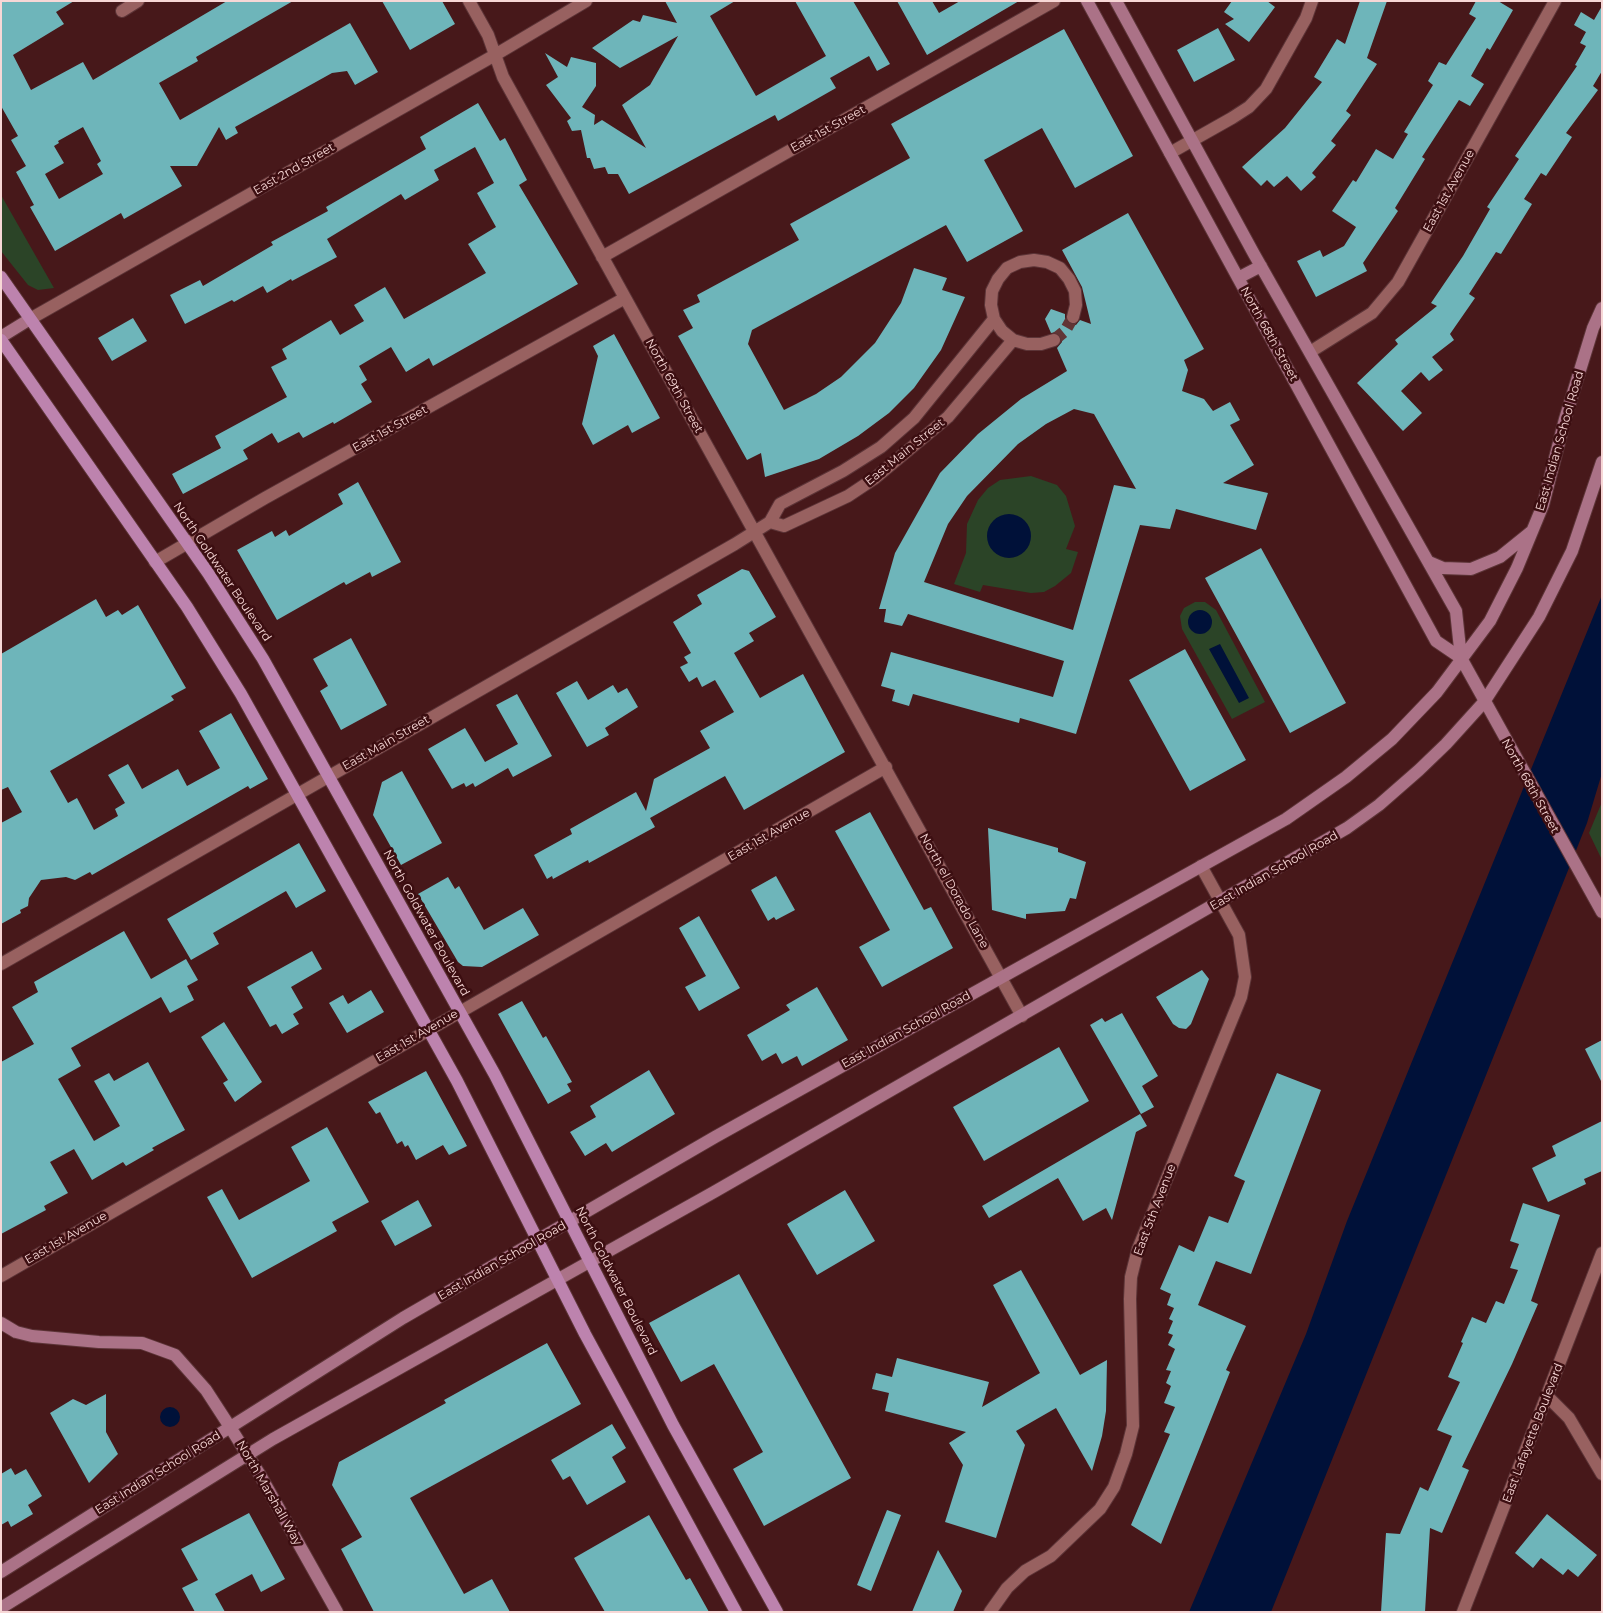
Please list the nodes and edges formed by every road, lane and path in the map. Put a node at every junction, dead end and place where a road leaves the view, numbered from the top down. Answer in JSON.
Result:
{"nodes":[{"id":1,"x":138,"y":1,"type":"edge"},
{"id":2,"x":470,"y":1,"type":"edge"},
{"id":3,"x":586,"y":1,"type":"edge"},
{"id":4,"x":1054,"y":1,"type":"edge"},
{"id":5,"x":1087,"y":1,"type":"edge"},
{"id":6,"x":1116,"y":1,"type":"edge"},
{"id":7,"x":1312,"y":1,"type":"edge"},
{"id":8,"x":1555,"y":1,"type":"edge"},
{"id":9,"x":122,"y":11,"type":"dead end"},
{"id":10,"x":496,"y":56,"type":"junction"},
{"id":11,"x":1192,"y":141,"type":"junction"},
{"id":12,"x":1170,"y":153,"type":"junction"},
{"id":13,"x":602,"y":257,"type":"junction"},
{"id":14,"x":1261,"y":266,"type":"junction"},
{"id":15,"x":1,"y":277,"type":"edge"},
{"id":16,"x":1238,"y":278,"type":"junction"},
{"id":17,"x":625,"y":298,"type":"junction"},
{"id":18,"x":1602,"y":308,"type":"edge"},
{"id":19,"x":1073,"y":317,"type":"tunnel mouth"},
{"id":20,"x":30,"y":319,"type":"junction"},
{"id":21,"x":994,"y":319,"type":"junction"},
{"id":22,"x":1,"y":338,"type":"edge"},
{"id":23,"x":1013,"y":340,"type":"junction"},
{"id":24,"x":1054,"y":340,"type":"tunnel mouth"},
{"id":25,"x":1310,"y":352,"type":"junction"},
{"id":26,"x":1602,"y":462,"type":"edge"},
{"id":27,"x":770,"y":522,"type":"junction"},
{"id":28,"x":1532,"y":531,"type":"junction"},
{"id":29,"x":754,"y":532,"type":"junction"},
{"id":30,"x":187,"y":543,"type":"junction"},
{"id":31,"x":155,"y":562,"type":"junction"},
{"id":32,"x":1429,"y":562,"type":"junction"},
{"id":33,"x":1461,"y":658,"type":"junction"},
{"id":34,"x":1484,"y":702,"type":"junction"},
{"id":35,"x":886,"y":767,"type":"junction"},
{"id":36,"x":327,"y":777,"type":"junction"},
{"id":37,"x":297,"y":795,"type":"junction"},
{"id":38,"x":1201,"y":866,"type":"junction"},
{"id":39,"x":1221,"y":902,"type":"junction"},
{"id":40,"x":1602,"y":912,"type":"edge"},
{"id":41,"x":1,"y":964,"type":"edge"},
{"id":42,"x":1000,"y":977,"type":"junction"},
{"id":43,"x":460,"y":1011,"type":"junction"},
{"id":44,"x":1022,"y":1016,"type":"junction"},
{"id":45,"x":428,"y":1029,"type":"junction"},
{"id":46,"x":571,"y":1221,"type":"junction"},
{"id":47,"x":538,"y":1240,"type":"junction"},
{"id":48,"x":1602,"y":1253,"type":"edge"},
{"id":49,"x":590,"y":1262,"type":"junction"},
{"id":50,"x":1,"y":1276,"type":"edge"},
{"id":51,"x":557,"y":1280,"type":"junction"},
{"id":52,"x":1,"y":1322,"type":"edge"},
{"id":53,"x":1548,"y":1397,"type":"junction"},
{"id":54,"x":230,"y":1427,"type":"junction"},
{"id":55,"x":247,"y":1454,"type":"junction"},
{"id":56,"x":1602,"y":1474,"type":"edge"},
{"id":57,"x":1,"y":1572,"type":"edge"},
{"id":58,"x":1,"y":1608,"type":"edge"},
{"id":59,"x":337,"y":1612,"type":"edge"},
{"id":60,"x":736,"y":1612,"type":"edge"},
{"id":61,"x":776,"y":1612,"type":"edge"},
{"id":62,"x":990,"y":1612,"type":"edge"},
{"id":63,"x":1463,"y":1612,"type":"edge"}],
"edges":[{"from":1,"to":9,"type":"street"},
{"from":2,"to":10,"type":"street","name":"North 69th Street"},
{"from":3,"to":10,"type":"street","name":"East 2nd Street"},
{"from":4,"to":13,"type":"street","name":"East 1st Street"},
{"from":5,"to":12,"type":"main road","name":"North 68th Street"},
{"from":6,"to":11,"type":"main road","name":"North 68th Street"},
{"from":7,"to":11,"type":"street"},
{"from":8,"to":25,"type":"street","name":"East 1st Avenue"},
{"from":10,"to":13,"type":"street","name":"North 69th Street"},
{"from":10,"to":20,"type":"street","name":"East 2nd Street"},
{"from":11,"to":12,"type":"street"},
{"from":11,"to":14,"type":"main road","name":"North 68th Street"},
{"from":12,"to":16,"type":"main road","name":"North 68th Street"},
{"from":13,"to":17,"type":"street","name":"North 69th Street"},
{"from":14,"to":16,"type":"main road"},
{"from":14,"to":25,"type":"main road","name":"North 68th Street"},
{"from":15,"to":20,"type":"main road","name":"North Goldwater Boulevard"},
{"from":16,"to":33,"type":"main road","name":"North 68th Street"},
{"from":17,"to":29,"type":"street","name":"North 69th Street"},
{"from":17,"to":30,"type":"street","name":"East 1st Street"},
{"from":18,"to":28,"type":"main road","name":"East Indian School Road"},
{"from":19,"to":21,"type":"street"},
{"from":20,"to":22,"type":"main road","name":"East 2nd Street"},
{"from":20,"to":30,"type":"main road","name":"North Goldwater Boulevard"},
{"from":21,"to":23,"type":"street"},
{"from":21,"to":27,"type":"street","name":"East Main Street"},
{"from":22,"to":31,"type":"main road"},
{"from":23,"to":24,"type":"street"},
{"from":23,"to":27,"type":"street","name":"East Main Street"},
{"from":25,"to":32,"type":"main road","name":"North 68th Street"},
{"from":26,"to":34,"type":"main road","name":"East Indian School Road"},
{"from":27,"to":29,"type":"street","name":"East Main Street"},
{"from":28,"to":32,"type":"main road"},
{"from":28,"to":33,"type":"main road","name":"East Indian School Road"},
{"from":29,"to":35,"type":"street","name":"North 69th Street"},
{"from":29,"to":36,"type":"street","name":"East Main Street"},
{"from":30,"to":31,"type":"street","name":"East 1st Street"},
{"from":30,"to":36,"type":"main road","name":"North Goldwater Boulevard"},
{"from":31,"to":37,"type":"main road"},
{"from":32,"to":33,"type":"main road","name":"North 68th Street"},
{"from":33,"to":34,"type":"main road","name":"North 68th Street"},
{"from":33,"to":38,"type":"main road","name":"East Indian School Road"},
{"from":34,"to":39,"type":"main road","name":"East Indian School Road"},
{"from":34,"to":40,"type":"main road","name":"North 68th Street"},
{"from":35,"to":42,"type":"street","name":"North el Dorado Lane"},
{"from":35,"to":43,"type":"street","name":"East 1st Avenue"},
{"from":36,"to":37,"type":"street","name":"East Main Street"},
{"from":36,"to":43,"type":"main road","name":"North Goldwater Boulevard"},
{"from":37,"to":41,"type":"street","name":"East Main Street"},
{"from":37,"to":45,"type":"main road"},
{"from":38,"to":39,"type":"street","name":"East 5th Avenue"},
{"from":38,"to":42,"type":"main road","name":"East Indian School Road"},
{"from":39,"to":44,"type":"main road","name":"East Indian School Road"},
{"from":39,"to":62,"type":"street","name":"East 5th Avenue"},
{"from":42,"to":44,"type":"street","name":"North el Dorado Lane"},
{"from":42,"to":46,"type":"main road","name":"East Indian School Road"},
{"from":43,"to":45,"type":"street","name":"East 1st Avenue"},
{"from":43,"to":46,"type":"main road","name":"North Goldwater Boulevard"},
{"from":44,"to":49,"type":"main road","name":"East Indian School Road"},
{"from":45,"to":47,"type":"main road"},
{"from":45,"to":50,"type":"street","name":"East 1st Avenue"},
{"from":46,"to":47,"type":"main road","name":"East Indian School Road"},
{"from":46,"to":49,"type":"main road","name":"North Goldwater Boulevard"},
{"from":47,"to":51,"type":"main road"},
{"from":47,"to":54,"type":"main road","name":"East Indian School Road"},
{"from":48,"to":53,"type":"street","name":"East Lafayette Boulevard"},
{"from":49,"to":51,"type":"main road","name":"East Indian School Road"},
{"from":49,"to":61,"type":"main road","name":"North Goldwater Boulevard"},
{"from":51,"to":55,"type":"main road","name":"East Indian School Road"},
{"from":51,"to":60,"type":"main road"},
{"from":52,"to":54,"type":"main road","name":"North Marshall Way"},
{"from":53,"to":56,"type":"street"},
{"from":53,"to":63,"type":"street","name":"East Lafayette Boulevard"},
{"from":54,"to":55,"type":"main road","name":"North Marshall Way"},
{"from":54,"to":57,"type":"main road","name":"East Indian School Road"},
{"from":55,"to":58,"type":"main road","name":"East Indian School Road"},
{"from":55,"to":59,"type":"main road","name":"North Marshall Way"}]}
